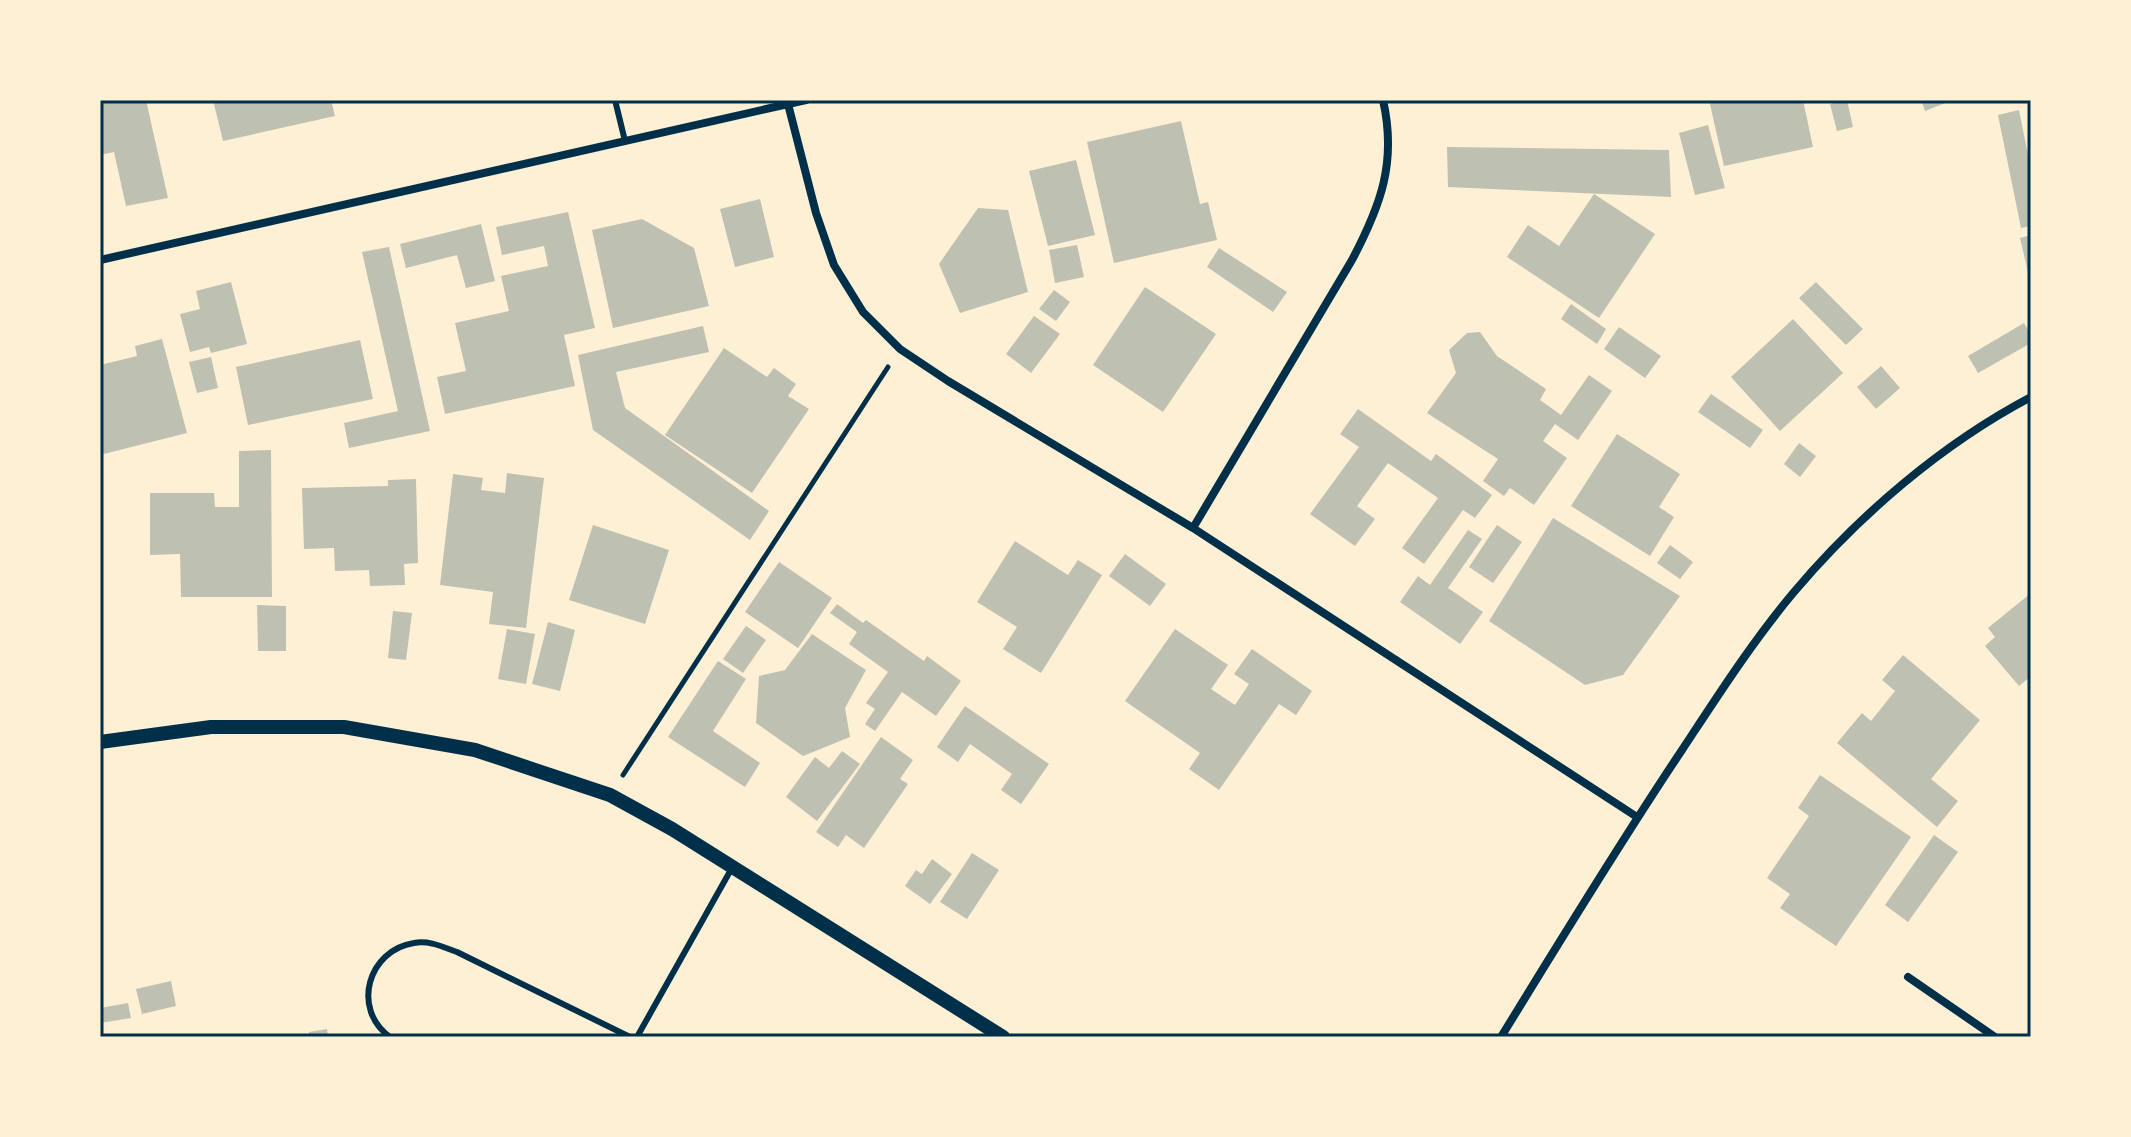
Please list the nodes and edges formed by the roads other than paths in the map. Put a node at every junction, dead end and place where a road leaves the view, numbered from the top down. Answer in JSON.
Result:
{"nodes":[{"id":1,"x":615,"y":100,"type":"edge"},
{"id":2,"x":806,"y":100,"type":"edge"},
{"id":3,"x":1383,"y":100,"type":"edge"},
{"id":4,"x":788,"y":104,"type":"junction"},
{"id":5,"x":625,"y":141,"type":"junction"},
{"id":6,"x":100,"y":260,"type":"edge"},
{"id":7,"x":2031,"y":397,"type":"edge"},
{"id":8,"x":1193,"y":528,"type":"junction"},
{"id":9,"x":100,"y":742,"type":"edge"},
{"id":10,"x":1637,"y":817,"type":"junction"},
{"id":11,"x":733,"y":866,"type":"junction"},
{"id":12,"x":1908,"y":977,"type":"dead end"},
{"id":13,"x":390,"y":1037,"type":"edge"},
{"id":14,"x":630,"y":1037,"type":"edge"},
{"id":15,"x":637,"y":1037,"type":"edge"},
{"id":16,"x":1003,"y":1037,"type":"edge"},
{"id":17,"x":1501,"y":1037,"type":"edge"},
{"id":18,"x":1995,"y":1037,"type":"edge"}],
"edges":[{"from":1,"to":5,"type":"lane"},
{"from":2,"to":4,"type":"street"},
{"from":3,"to":8,"type":"street"},
{"from":4,"to":5,"type":"street"},
{"from":4,"to":8,"type":"street"},
{"from":5,"to":6,"type":"street"},
{"from":7,"to":10,"type":"street"},
{"from":8,"to":10,"type":"street"},
{"from":9,"to":11,"type":"street"},
{"from":10,"to":17,"type":"street"},
{"from":11,"to":15,"type":"lane"},
{"from":11,"to":16,"type":"street"},
{"from":12,"to":18,"type":"street"},
{"from":13,"to":14,"type":"lane"}]}
